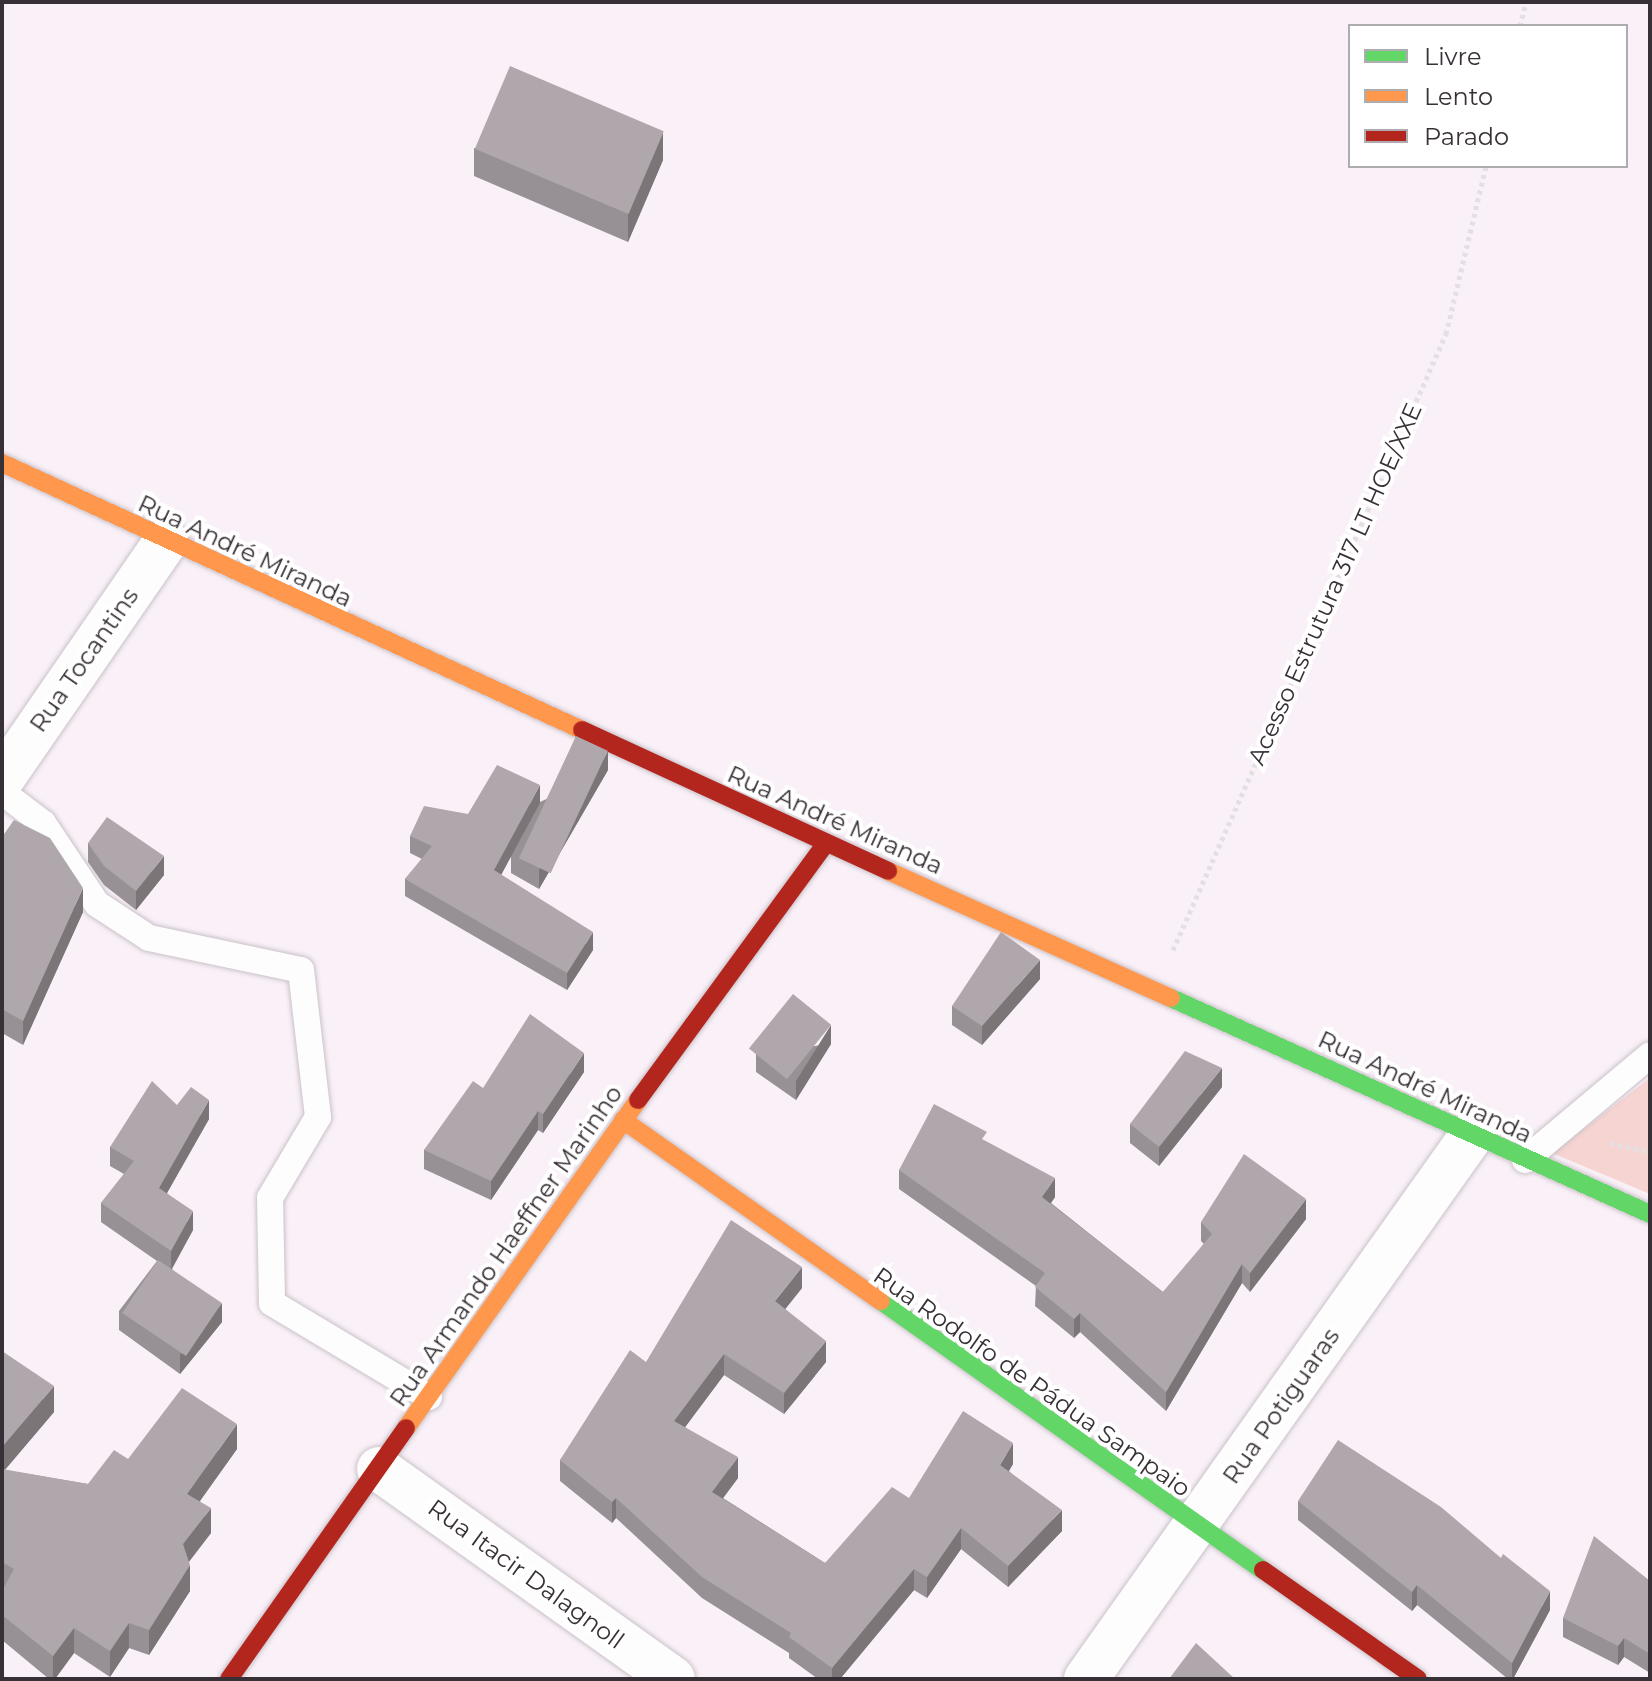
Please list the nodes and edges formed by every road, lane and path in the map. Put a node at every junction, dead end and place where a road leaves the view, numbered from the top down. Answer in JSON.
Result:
{"nodes":[{"id":1,"x":1526,"y":2,"type":"edge"},
{"id":2,"x":1520,"y":24,"type":"edge"},
{"id":3,"x":1486,"y":168,"type":"edge"},
{"id":4,"x":2,"y":463,"type":"edge"},
{"id":5,"x":166,"y":541,"type":"junction"},
{"id":6,"x":2,"y":779,"type":"edge"},
{"id":7,"x":2,"y":792,"type":"edge"},
{"id":8,"x":826,"y":843,"type":"junction"},
{"id":9,"x":1155,"y":991,"type":"junction"},
{"id":10,"x":1650,"y":1055,"type":"edge"},
{"id":11,"x":623,"y":1120,"type":"junction"},
{"id":12,"x":1474,"y":1132,"type":"junction"},
{"id":13,"x":1525,"y":1160,"type":"junction"},
{"id":14,"x":1650,"y":1214,"type":"edge"},
{"id":15,"x":429,"y":1397,"type":"junction"},
{"id":16,"x":379,"y":1469,"type":"junction"},
{"id":17,"x":1195,"y":1528,"type":"junction"},
{"id":18,"x":229,"y":1679,"type":"edge"},
{"id":19,"x":673,"y":1679,"type":"edge"},
{"id":20,"x":1086,"y":1679,"type":"edge"},
{"id":21,"x":1418,"y":1679,"type":"edge"}],
"edges":[{"from":1,"to":2,"type":"path"},
{"from":3,"to":9,"type":"path","name":"Acesso Estrutura 317 LT HOE/XXE"},
{"from":4,"to":5,"type":"street","name":"Rua André Miranda"},
{"from":5,"to":6,"type":"street","name":"Rua Tocantins"},
{"from":5,"to":8,"type":"street","name":"Rua André Miranda"},
{"from":7,"to":15,"type":"lane"},
{"from":8,"to":9,"type":"street","name":"Rua André Miranda"},
{"from":8,"to":11,"type":"street","name":"Rua Armando Haeffner Marinho"},
{"from":9,"to":12,"type":"street","name":"Rua André Miranda"},
{"from":10,"to":13,"type":"lane"},
{"from":11,"to":15,"type":"street","name":"Rua Armando Haeffner Marinho"},
{"from":11,"to":17,"type":"street","name":"Rua Rodolfo de Pádua Sampaio"},
{"from":12,"to":13,"type":"street","name":"Rua André Miranda"},
{"from":12,"to":17,"type":"street","name":"Rua Potiguaras"},
{"from":13,"to":14,"type":"street","name":"Rua André Miranda"},
{"from":15,"to":16,"type":"street","name":"Rua Armando Haeffner Marinho"},
{"from":16,"to":18,"type":"street","name":"Rua Armando Haeffner Marinho"},
{"from":16,"to":19,"type":"street","name":"Rua Itacir Dalagnoll"},
{"from":17,"to":20,"type":"street","name":"Rua Potiguaras"},
{"from":17,"to":21,"type":"street","name":"Rua Rodolfo de Pádua Sampaio"}]}
